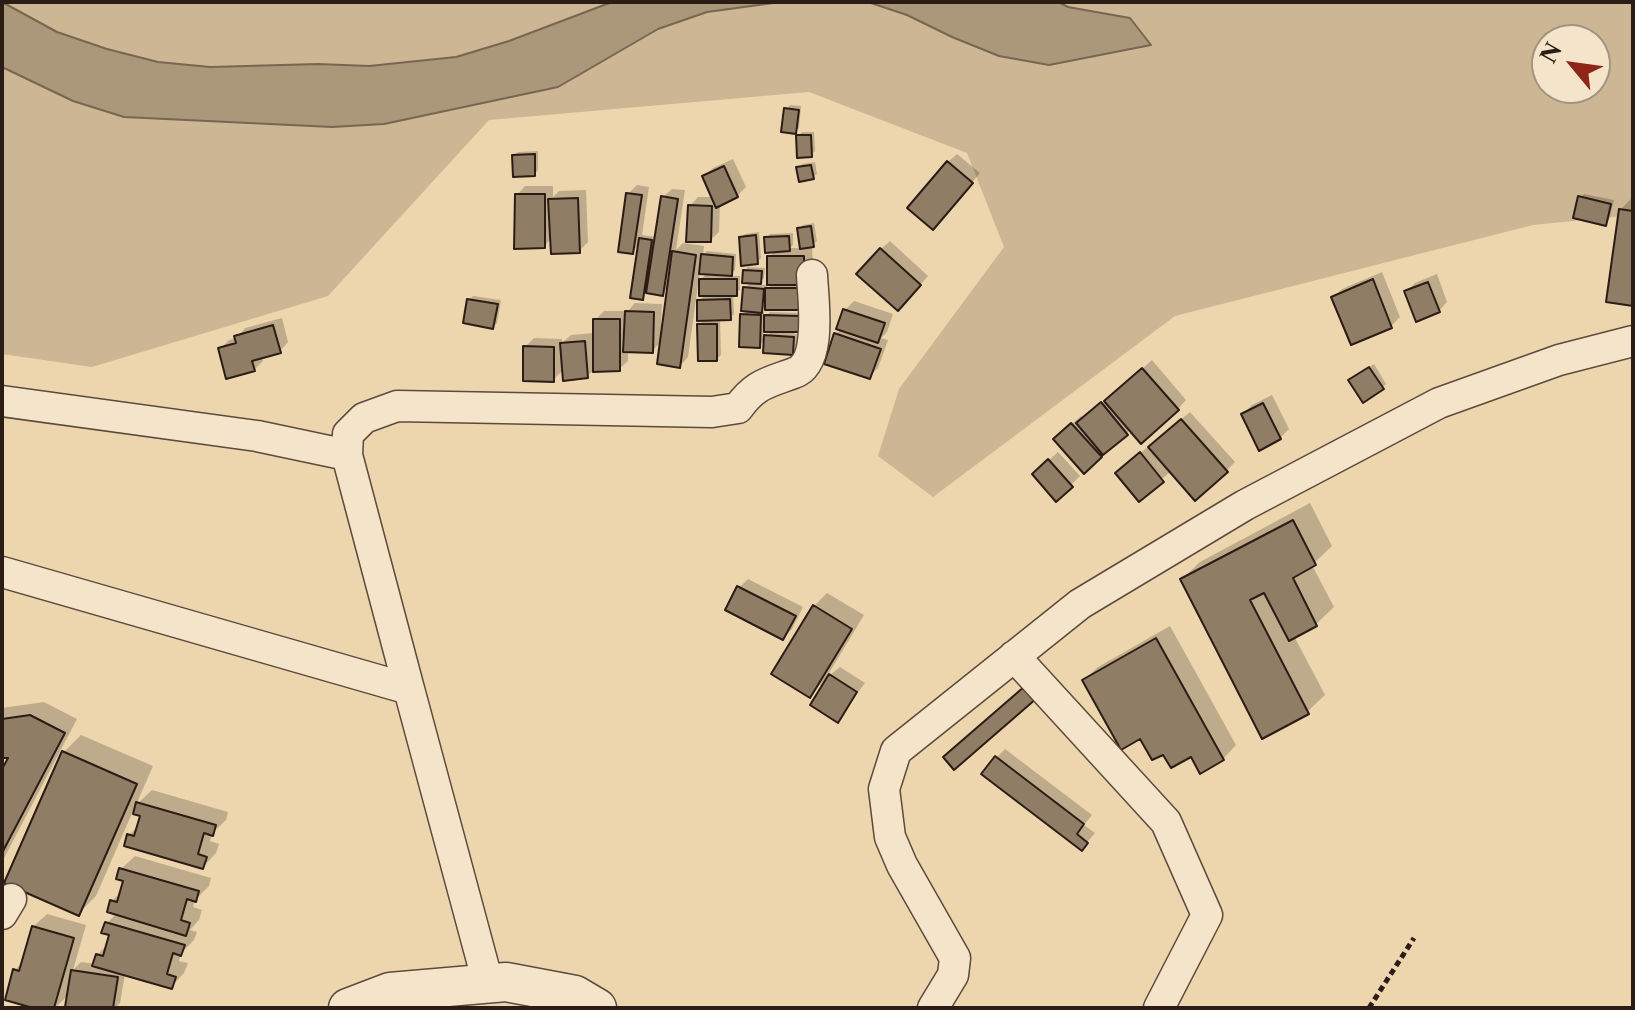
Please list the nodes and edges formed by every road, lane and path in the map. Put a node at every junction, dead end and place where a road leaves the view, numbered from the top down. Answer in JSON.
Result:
{"nodes":[{"id":1,"x":812,"y":275,"type":"dead end"},
{"id":2,"x":1633,"y":341,"type":"edge"},
{"id":3,"x":2,"y":401,"type":"edge"},
{"id":4,"x":347,"y":455,"type":"junction"},
{"id":5,"x":2,"y":572,"type":"edge"},
{"id":6,"x":1014,"y":656,"type":"junction"},
{"id":7,"x":409,"y":689,"type":"junction"},
{"id":8,"x":1414,"y":938,"type":"dead end"},
{"id":9,"x":488,"y":983,"type":"junction"},
{"id":10,"x":348,"y":1008,"type":"edge"},
{"id":11,"x":597,"y":1008,"type":"edge"},
{"id":12,"x":933,"y":1008,"type":"edge"},
{"id":13,"x":1159,"y":1008,"type":"edge"},
{"id":14,"x":1369,"y":1008,"type":"edge"}],
"edges":[{"from":1,"to":4,"type":"street"},
{"from":2,"to":6,"type":"street"},
{"from":3,"to":4,"type":"street"},
{"from":4,"to":7,"type":"street"},
{"from":5,"to":7,"type":"street"},
{"from":6,"to":12,"type":"street"},
{"from":6,"to":13,"type":"street"},
{"from":7,"to":9,"type":"street"},
{"from":8,"to":14,"type":"path"},
{"from":9,"to":10,"type":"street"},
{"from":9,"to":11,"type":"street"}]}
